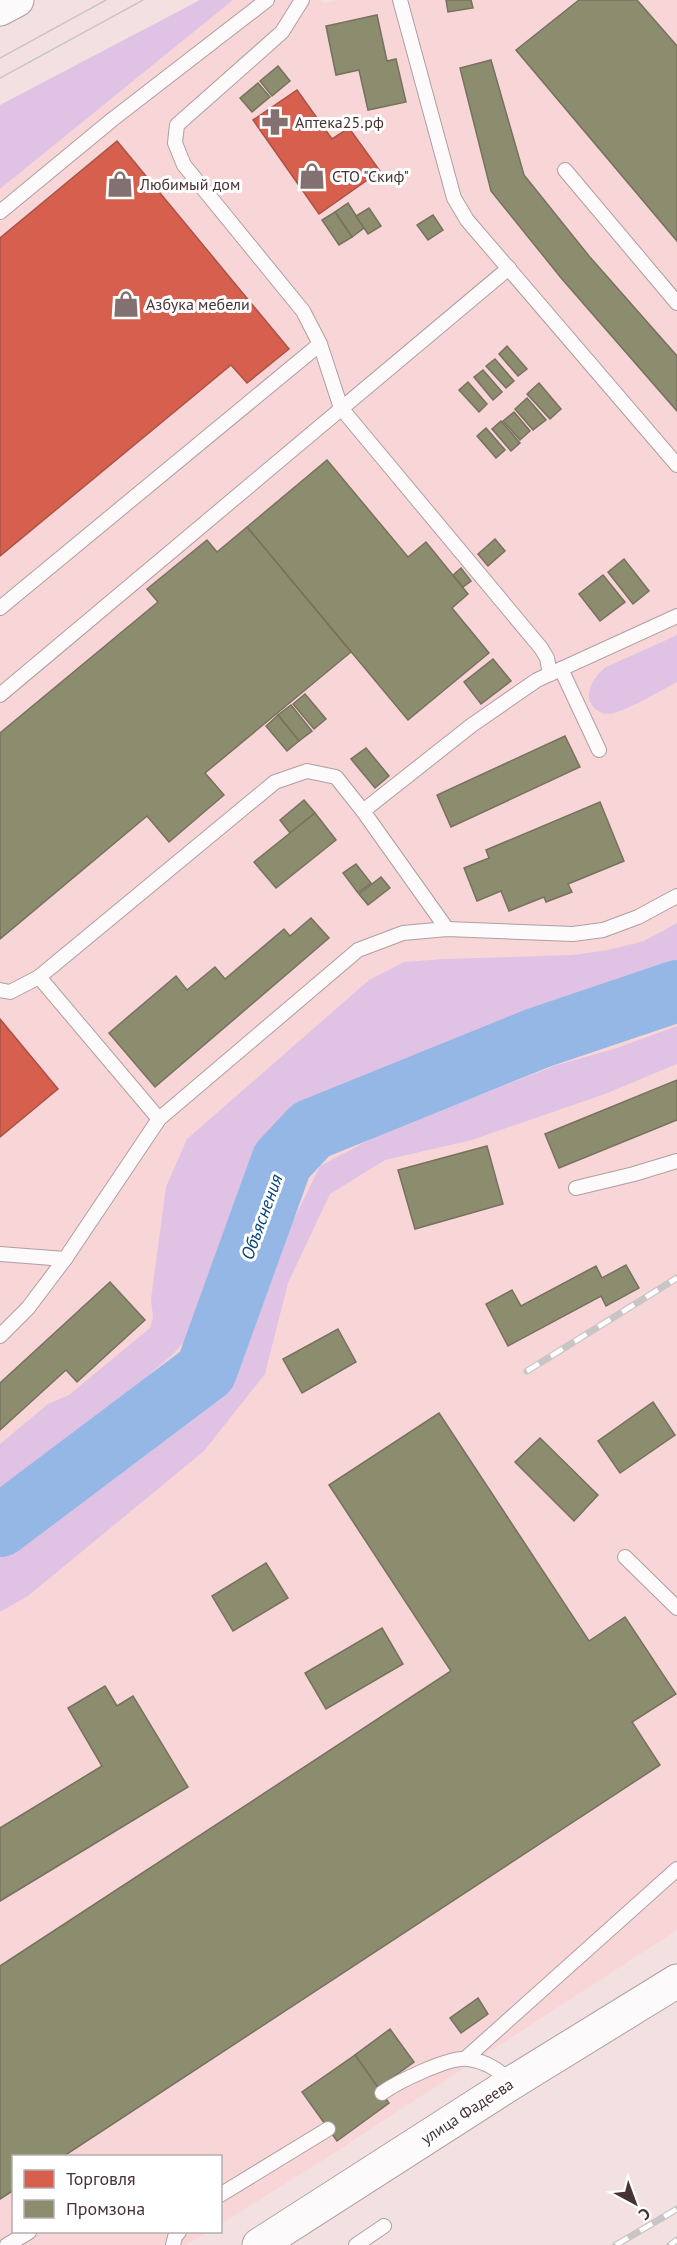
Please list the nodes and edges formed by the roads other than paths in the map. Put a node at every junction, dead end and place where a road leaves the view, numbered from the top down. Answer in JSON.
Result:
{"nodes":[{"id":1,"x":17,"y":0,"type":"edge"},
{"id":2,"x":267,"y":0,"type":"edge"},
{"id":3,"x":302,"y":0,"type":"edge"},
{"id":4,"x":400,"y":0,"type":"edge"},
{"id":5,"x":0,"y":9,"type":"edge"},
{"id":6,"x":565,"y":170,"type":"dead end"},
{"id":7,"x":0,"y":212,"type":"edge"},
{"id":8,"x":509,"y":268,"type":"junction"},
{"id":9,"x":677,"y":303,"type":"edge"},
{"id":10,"x":320,"y":344,"type":"junction"},
{"id":11,"x":341,"y":408,"type":"junction"},
{"id":12,"x":677,"y":465,"type":"edge"},
{"id":13,"x":0,"y":608,"type":"edge"},
{"id":14,"x":677,"y":615,"type":"edge"},
{"id":15,"x":555,"y":671,"type":"junction"},
{"id":16,"x":0,"y":695,"type":"edge"},
{"id":17,"x":599,"y":750,"type":"dead end"},
{"id":18,"x":363,"y":810,"type":"junction"},
{"id":19,"x":677,"y":896,"type":"edge"},
{"id":20,"x":447,"y":929,"type":"junction"},
{"id":21,"x":39,"y":977,"type":"junction"},
{"id":22,"x":0,"y":990,"type":"edge"},
{"id":23,"x":159,"y":1119,"type":"junction"},
{"id":24,"x":677,"y":1161,"type":"edge"},
{"id":25,"x":576,"y":1188,"type":"dead end"},
{"id":26,"x":0,"y":1254,"type":"edge"},
{"id":27,"x":65,"y":1259,"type":"junction"},
{"id":28,"x":0,"y":1336,"type":"edge"},
{"id":29,"x":625,"y":1557,"type":"dead end"},
{"id":30,"x":677,"y":1608,"type":"edge"},
{"id":31,"x":677,"y":1869,"type":"edge"},
{"id":32,"x":677,"y":1981,"type":"edge"},
{"id":33,"x":466,"y":2058,"type":"junction"},
{"id":34,"x":513,"y":2082,"type":"junction"},
{"id":35,"x":382,"y":2093,"type":"dead end"},
{"id":36,"x":328,"y":2129,"type":"dead end"},
{"id":37,"x":222,"y":2194,"type":"edge"},
{"id":38,"x":384,"y":2226,"type":"dead end"},
{"id":39,"x":27,"y":2233,"type":"edge"},
{"id":40,"x":7,"y":2245,"type":"edge"},
{"id":41,"x":259,"y":2245,"type":"edge"},
{"id":42,"x":356,"y":2245,"type":"edge"}],
"edges":[{"from":1,"to":5,"type":"main road"},
{"from":2,"to":7,"type":"lane"},
{"from":3,"to":10,"type":"lane"},
{"from":4,"to":8,"type":"lane"},
{"from":6,"to":9,"type":"lane"},
{"from":8,"to":11,"type":"lane"},
{"from":8,"to":12,"type":"lane"},
{"from":10,"to":11,"type":"lane"},
{"from":10,"to":13,"type":"lane"},
{"from":11,"to":15,"type":"lane"},
{"from":11,"to":16,"type":"lane"},
{"from":14,"to":15,"type":"lane"},
{"from":15,"to":17,"type":"lane"},
{"from":15,"to":18,"type":"lane"},
{"from":18,"to":20,"type":"lane"},
{"from":18,"to":21,"type":"lane"},
{"from":19,"to":20,"type":"lane"},
{"from":20,"to":23,"type":"lane"},
{"from":21,"to":22,"type":"lane"},
{"from":21,"to":23,"type":"lane"},
{"from":23,"to":27,"type":"lane"},
{"from":24,"to":25,"type":"lane"},
{"from":26,"to":27,"type":"lane"},
{"from":27,"to":28,"type":"lane"},
{"from":29,"to":30,"type":"lane"},
{"from":31,"to":33,"type":"lane"},
{"from":32,"to":34,"type":"main road","name":"улица Фадеева"},
{"from":33,"to":34,"type":"lane"},
{"from":33,"to":35,"type":"lane"},
{"from":34,"to":41,"type":"main road","name":"улица Фадеева"},
{"from":36,"to":37,"type":"lane"},
{"from":38,"to":42,"type":"lane"},
{"from":39,"to":40,"type":"lane"}]}
